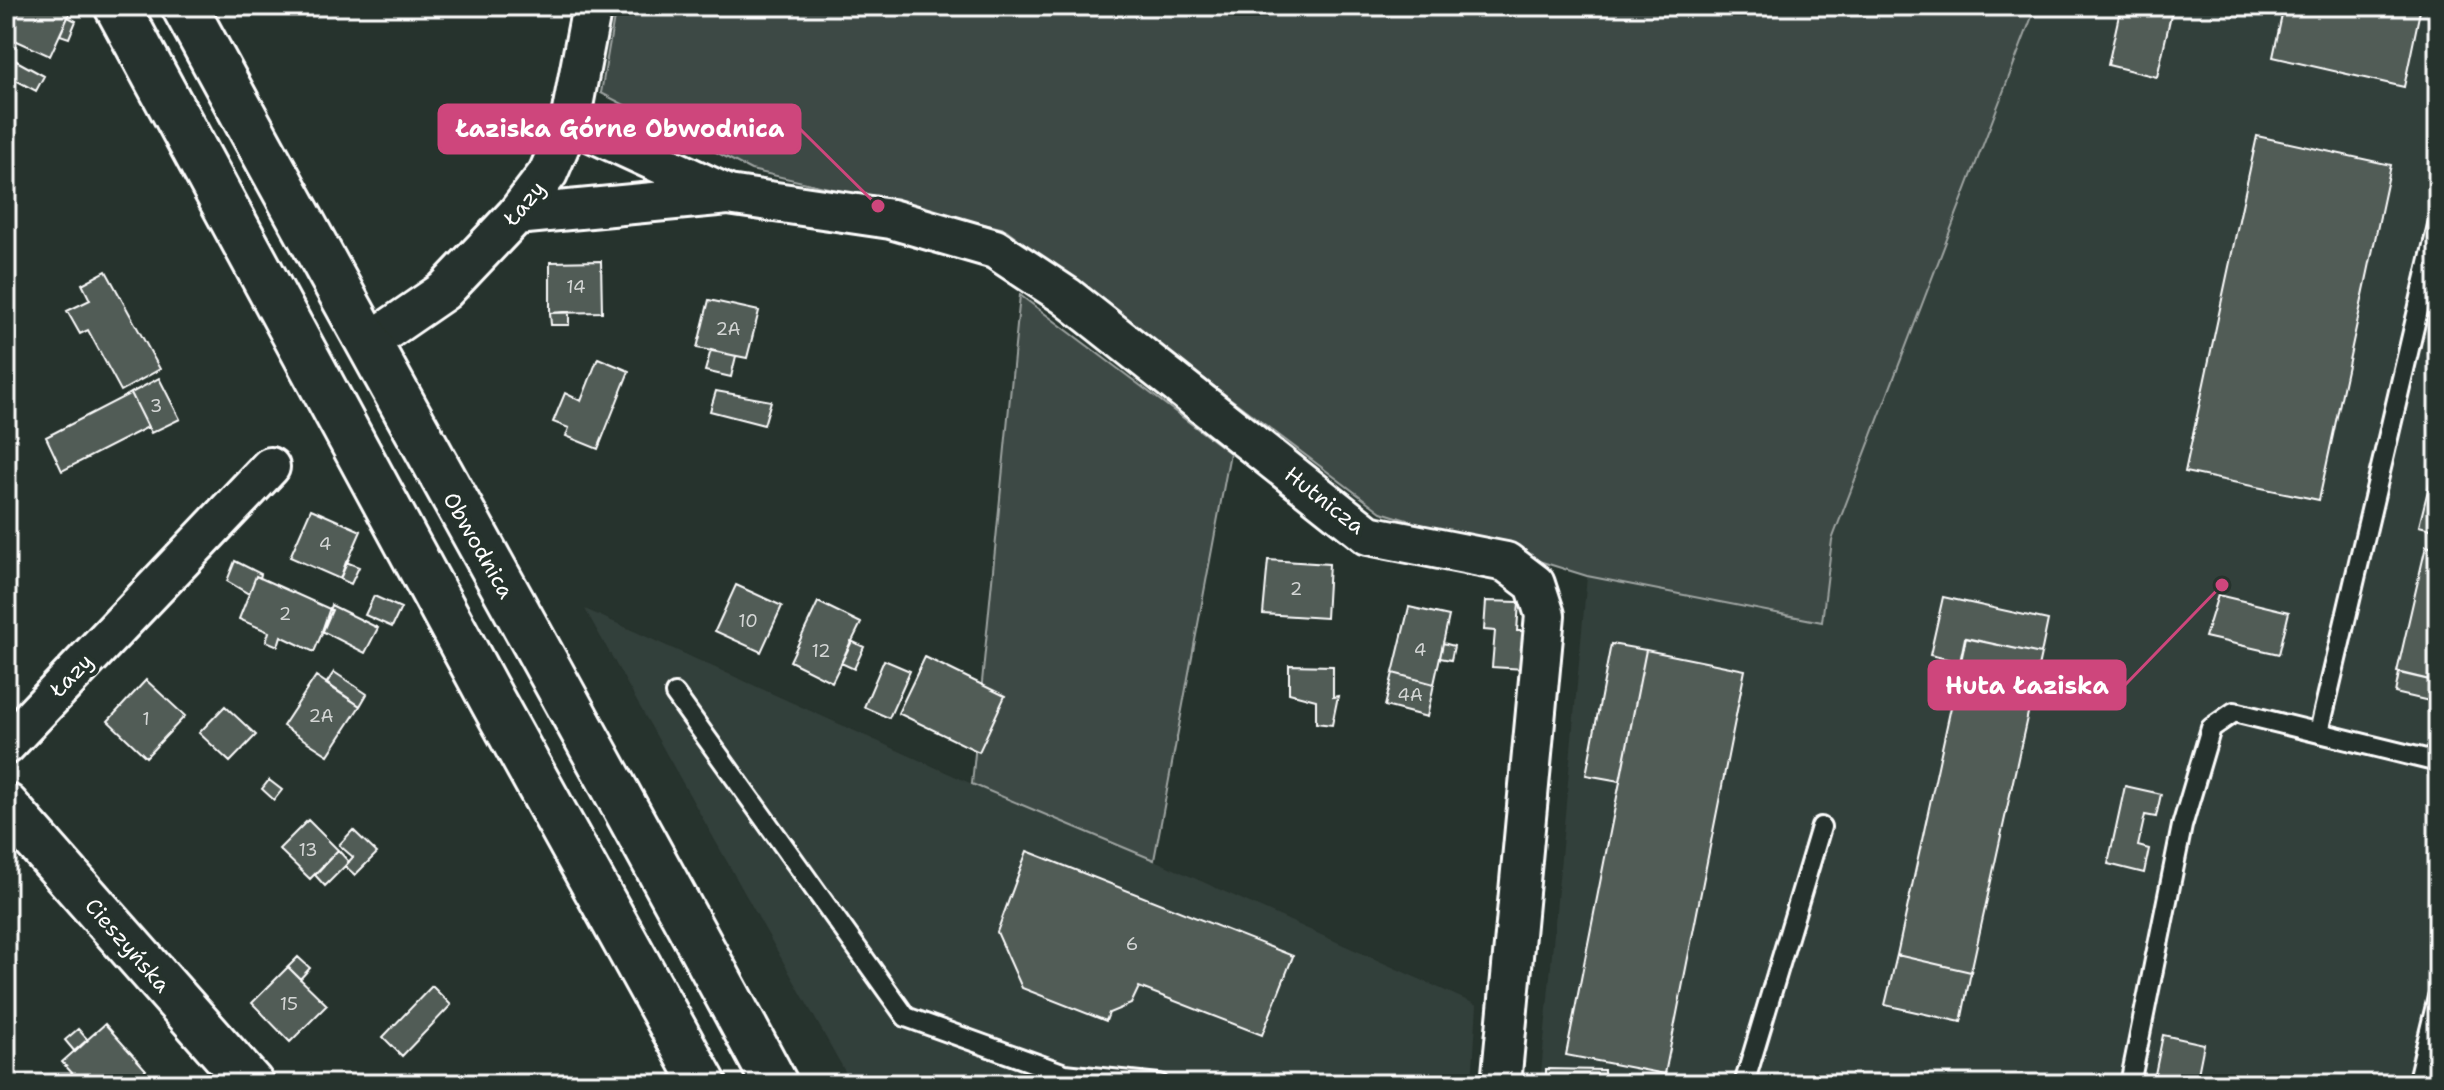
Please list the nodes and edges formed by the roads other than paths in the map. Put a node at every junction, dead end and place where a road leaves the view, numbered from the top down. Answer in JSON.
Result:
{"nodes":[{"id":1,"x":117,"y":6,"type":"edge"},
{"id":2,"x":184,"y":6,"type":"edge"},
{"id":3,"x":592,"y":6,"type":"edge"},
{"id":4,"x":570,"y":122,"type":"junction"},
{"id":5,"x":728,"y":195,"type":"junction"},
{"id":6,"x":516,"y":215,"type":"junction"},
{"id":7,"x":2438,"y":225,"type":"edge"},
{"id":8,"x":367,"y":344,"type":"junction"},
{"id":9,"x":270,"y":467,"type":"dead end"},
{"id":10,"x":675,"y":694,"type":"dead end"},
{"id":11,"x":2319,"y":732,"type":"junction"},
{"id":12,"x":6,"y":745,"type":"edge"},
{"id":13,"x":2438,"y":762,"type":"edge"},
{"id":14,"x":6,"y":806,"type":"edge"},
{"id":15,"x":1821,"y":827,"type":"dead end"},
{"id":16,"x":2438,"y":997,"type":"edge"},
{"id":17,"x":251,"y":1084,"type":"edge"},
{"id":18,"x":704,"y":1084,"type":"edge"},
{"id":19,"x":775,"y":1084,"type":"edge"},
{"id":20,"x":1159,"y":1084,"type":"edge"},
{"id":21,"x":1501,"y":1084,"type":"edge"},
{"id":22,"x":1744,"y":1084,"type":"edge"},
{"id":23,"x":2130,"y":1084,"type":"edge"},
{"id":24,"x":2417,"y":1084,"type":"edge"}],
"edges":[{"from":1,"to":18,"type":"main road"},
{"from":2,"to":8,"type":"main road","name":"Obwodnica"},
{"from":3,"to":4,"type":"street","name":"Łazy"},
{"from":4,"to":5,"type":"street"},
{"from":4,"to":6,"type":"street","name":"Łazy"},
{"from":5,"to":6,"type":"street"},
{"from":5,"to":21,"type":"street","name":"Hutnicza"},
{"from":6,"to":8,"type":"street","name":"Łazy"},
{"from":7,"to":11,"type":"lane"},
{"from":8,"to":19,"type":"main road","name":"Obwodnica"},
{"from":9,"to":12,"type":"street","name":"Łazy"},
{"from":10,"to":20,"type":"lane"},
{"from":11,"to":13,"type":"lane"},
{"from":11,"to":23,"type":"lane"},
{"from":14,"to":17,"type":"main road","name":"Cieszyńska"},
{"from":15,"to":22,"type":"lane"},
{"from":16,"to":24,"type":"lane"}]}
